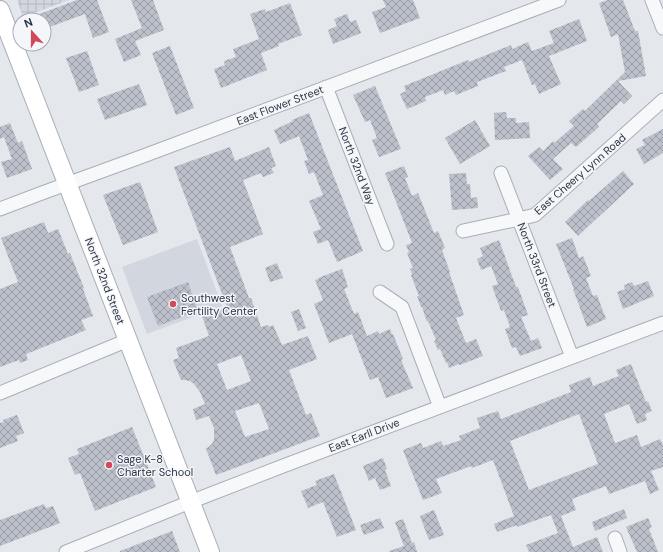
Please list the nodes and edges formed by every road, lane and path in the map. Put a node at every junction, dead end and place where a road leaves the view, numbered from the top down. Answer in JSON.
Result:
{"nodes":[{"id":1,"x":559,"y":0,"type":"edge"},
{"id":2,"x":652,"y":0,"type":"edge"},
{"id":3,"x":0,"y":10,"type":"edge"},
{"id":4,"x":3,"y":28,"type":"edge"},
{"id":5,"x":663,"y":28,"type":"edge"},
{"id":6,"x":326,"y":87,"type":"junction"},
{"id":7,"x":663,"y":100,"type":"edge"},
{"id":8,"x":501,"y":173,"type":"dead end"},
{"id":9,"x":67,"y":184,"type":"junction"},
{"id":10,"x":0,"y":209,"type":"edge"},
{"id":11,"x":519,"y":219,"type":"junction"},
{"id":12,"x":463,"y":231,"type":"dead end"},
{"id":13,"x":387,"y":244,"type":"dead end"},
{"id":14,"x":380,"y":292,"type":"dead end"},
{"id":15,"x":663,"y":323,"type":"edge"},
{"id":16,"x":128,"y":340,"type":"junction"},
{"id":17,"x":572,"y":357,"type":"junction"},
{"id":18,"x":0,"y":393,"type":"edge"},
{"id":19,"x":440,"y":406,"type":"junction"},
{"id":20,"x":190,"y":502,"type":"junction"},
{"id":21,"x":615,"y":538,"type":"dead end"},
{"id":22,"x":66,"y":552,"type":"edge"},
{"id":23,"x":210,"y":552,"type":"edge"},
{"id":24,"x":620,"y":552,"type":"edge"}],
"edges":[{"from":1,"to":6,"type":"street","name":"East Flower Street"},
{"from":2,"to":5,"type":"street"},
{"from":3,"to":4,"type":"main road","name":"North 32nd Street"},
{"from":4,"to":9,"type":"main road","name":"North 32nd Street"},
{"from":6,"to":9,"type":"street","name":"East Flower Street"},
{"from":6,"to":13,"type":"street","name":"North 32nd Way"},
{"from":7,"to":11,"type":"street","name":"East Cheery Lynn Road"},
{"from":8,"to":11,"type":"street","name":"North 33rd Street"},
{"from":9,"to":10,"type":"street","name":"East Flower Street"},
{"from":9,"to":16,"type":"main road","name":"North 32nd Street"},
{"from":11,"to":12,"type":"street","name":"East Cheery Lynn Road"},
{"from":11,"to":17,"type":"street","name":"North 33rd Street"},
{"from":14,"to":19,"type":"street"},
{"from":15,"to":17,"type":"street","name":"East Earll Drive"},
{"from":16,"to":18,"type":"street"},
{"from":16,"to":20,"type":"main road","name":"North 32nd Street"},
{"from":17,"to":19,"type":"street","name":"East Earll Drive"},
{"from":19,"to":20,"type":"street","name":"East Earll Drive"},
{"from":20,"to":22,"type":"street","name":"East Earll Drive"},
{"from":20,"to":23,"type":"main road","name":"North 32nd Street"},
{"from":21,"to":24,"type":"street"}]}
